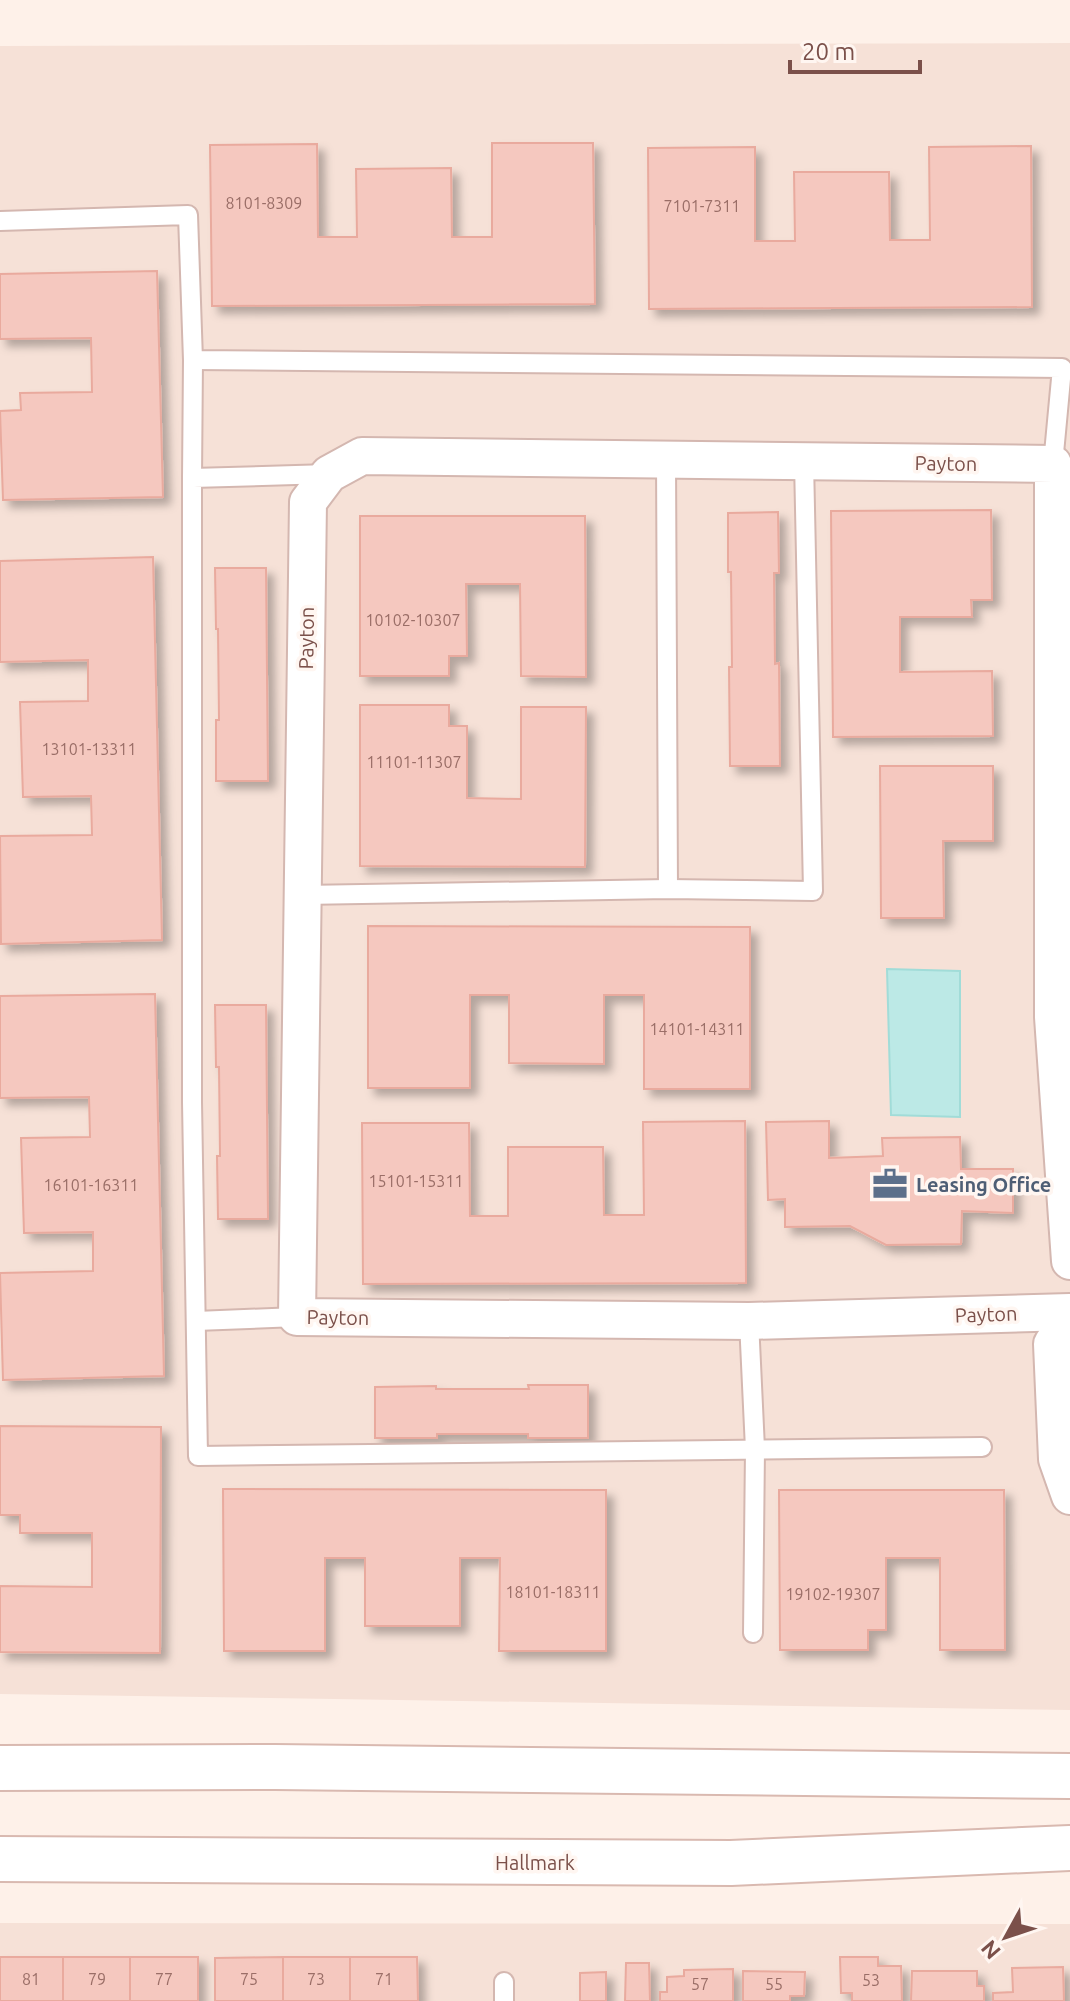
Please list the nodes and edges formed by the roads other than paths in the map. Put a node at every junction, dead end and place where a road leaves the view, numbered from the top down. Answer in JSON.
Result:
{"nodes":[{"id":1,"x":0,"y":221,"type":"edge"},
{"id":2,"x":193,"y":360,"type":"junction"},
{"id":3,"x":1066,"y":368,"type":"edge"},
{"id":4,"x":666,"y":459,"type":"junction"},
{"id":5,"x":804,"y":461,"type":"junction"},
{"id":6,"x":1061,"y":464,"type":"edge"},
{"id":7,"x":329,"y":474,"type":"junction"},
{"id":8,"x":192,"y":478,"type":"junction"},
{"id":9,"x":668,"y":889,"type":"junction"},
{"id":10,"x":303,"y":895,"type":"junction"},
{"id":11,"x":1061,"y":1017,"type":"edge"},
{"id":12,"x":1070,"y":1261,"type":"edge"},
{"id":13,"x":1070,"y":1314,"type":"edge"},
{"id":14,"x":297,"y":1317,"type":"junction"},
{"id":15,"x":196,"y":1321,"type":"junction"},
{"id":16,"x":749,"y":1321,"type":"junction"},
{"id":17,"x":982,"y":1447,"type":"dead end"},
{"id":18,"x":755,"y":1449,"type":"junction"},
{"id":19,"x":1070,"y":1496,"type":"edge"},
{"id":20,"x":753,"y":1633,"type":"dead end"},
{"id":21,"x":0,"y":1768,"type":"edge"},
{"id":22,"x":1070,"y":1776,"type":"edge"},
{"id":23,"x":1070,"y":1848,"type":"edge"},
{"id":24,"x":0,"y":1859,"type":"edge"}],
"edges":[{"from":1,"to":2,"type":"lane"},
{"from":2,"to":3,"type":"lane"},
{"from":2,"to":8,"type":"lane"},
{"from":3,"to":6,"type":"lane"},
{"from":4,"to":5,"type":"street","name":"Payton"},
{"from":4,"to":7,"type":"street","name":"Payton"},
{"from":4,"to":9,"type":"lane"},
{"from":5,"to":6,"type":"street","name":"Payton"},
{"from":5,"to":9,"type":"lane"},
{"from":6,"to":11,"type":"street"},
{"from":7,"to":8,"type":"lane"},
{"from":7,"to":10,"type":"street","name":"Payton"},
{"from":8,"to":15,"type":"lane"},
{"from":9,"to":10,"type":"lane"},
{"from":10,"to":14,"type":"street","name":"Payton"},
{"from":11,"to":12,"type":"street"},
{"from":13,"to":16,"type":"street","name":"Payton"},
{"from":13,"to":19,"type":"street","name":"Payton"},
{"from":14,"to":15,"type":"lane"},
{"from":14,"to":16,"type":"street","name":"Payton"},
{"from":15,"to":18,"type":"lane"},
{"from":16,"to":18,"type":"lane"},
{"from":17,"to":18,"type":"lane"},
{"from":18,"to":20,"type":"lane"},
{"from":21,"to":22,"type":"street"},
{"from":23,"to":24,"type":"street","name":"Hallmark"}]}
